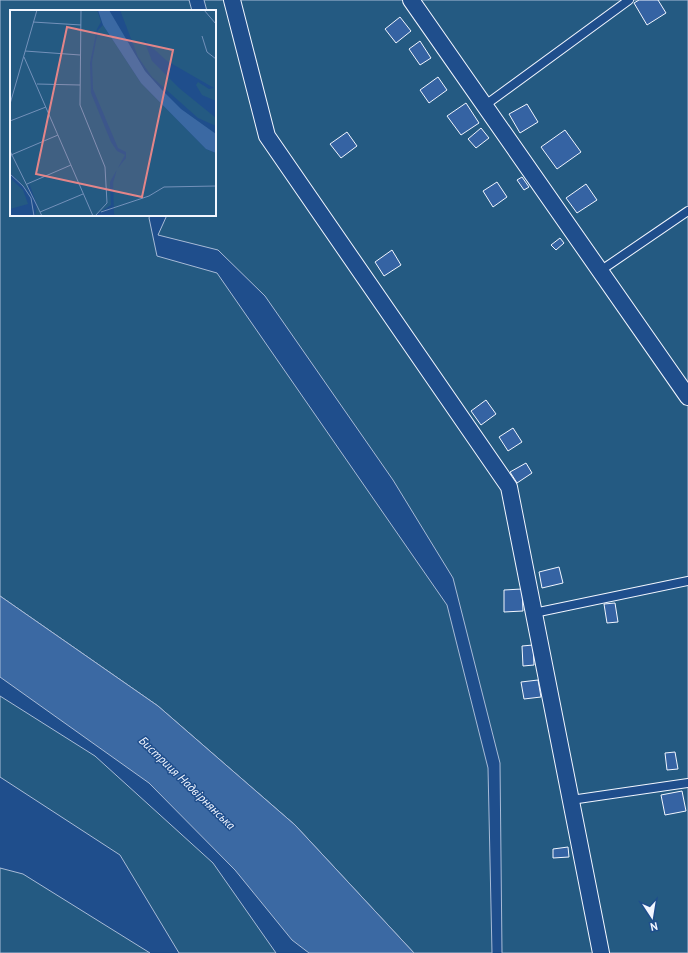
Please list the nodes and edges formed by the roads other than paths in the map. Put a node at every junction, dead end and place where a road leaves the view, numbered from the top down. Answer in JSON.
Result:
{"nodes":[{"id":1,"x":232,"y":0,"type":"edge"},
{"id":2,"x":411,"y":0,"type":"edge"},
{"id":3,"x":629,"y":0,"type":"edge"},
{"id":4,"x":484,"y":106,"type":"junction"},
{"id":5,"x":688,"y":211,"type":"edge"},
{"id":6,"x":600,"y":271,"type":"junction"},
{"id":7,"x":688,"y":397,"type":"edge"},
{"id":8,"x":688,"y":581,"type":"edge"},
{"id":9,"x":534,"y":613,"type":"junction"},
{"id":10,"x":688,"y":783,"type":"edge"},
{"id":11,"x":571,"y":800,"type":"junction"},
{"id":12,"x":601,"y":953,"type":"edge"}],
"edges":[{"from":1,"to":9,"type":"street"},
{"from":2,"to":4,"type":"street"},
{"from":3,"to":4,"type":"lane"},
{"from":4,"to":6,"type":"street"},
{"from":5,"to":6,"type":"lane"},
{"from":6,"to":7,"type":"street"},
{"from":8,"to":9,"type":"lane"},
{"from":9,"to":11,"type":"street"},
{"from":10,"to":11,"type":"lane"},
{"from":11,"to":12,"type":"street"}]}
